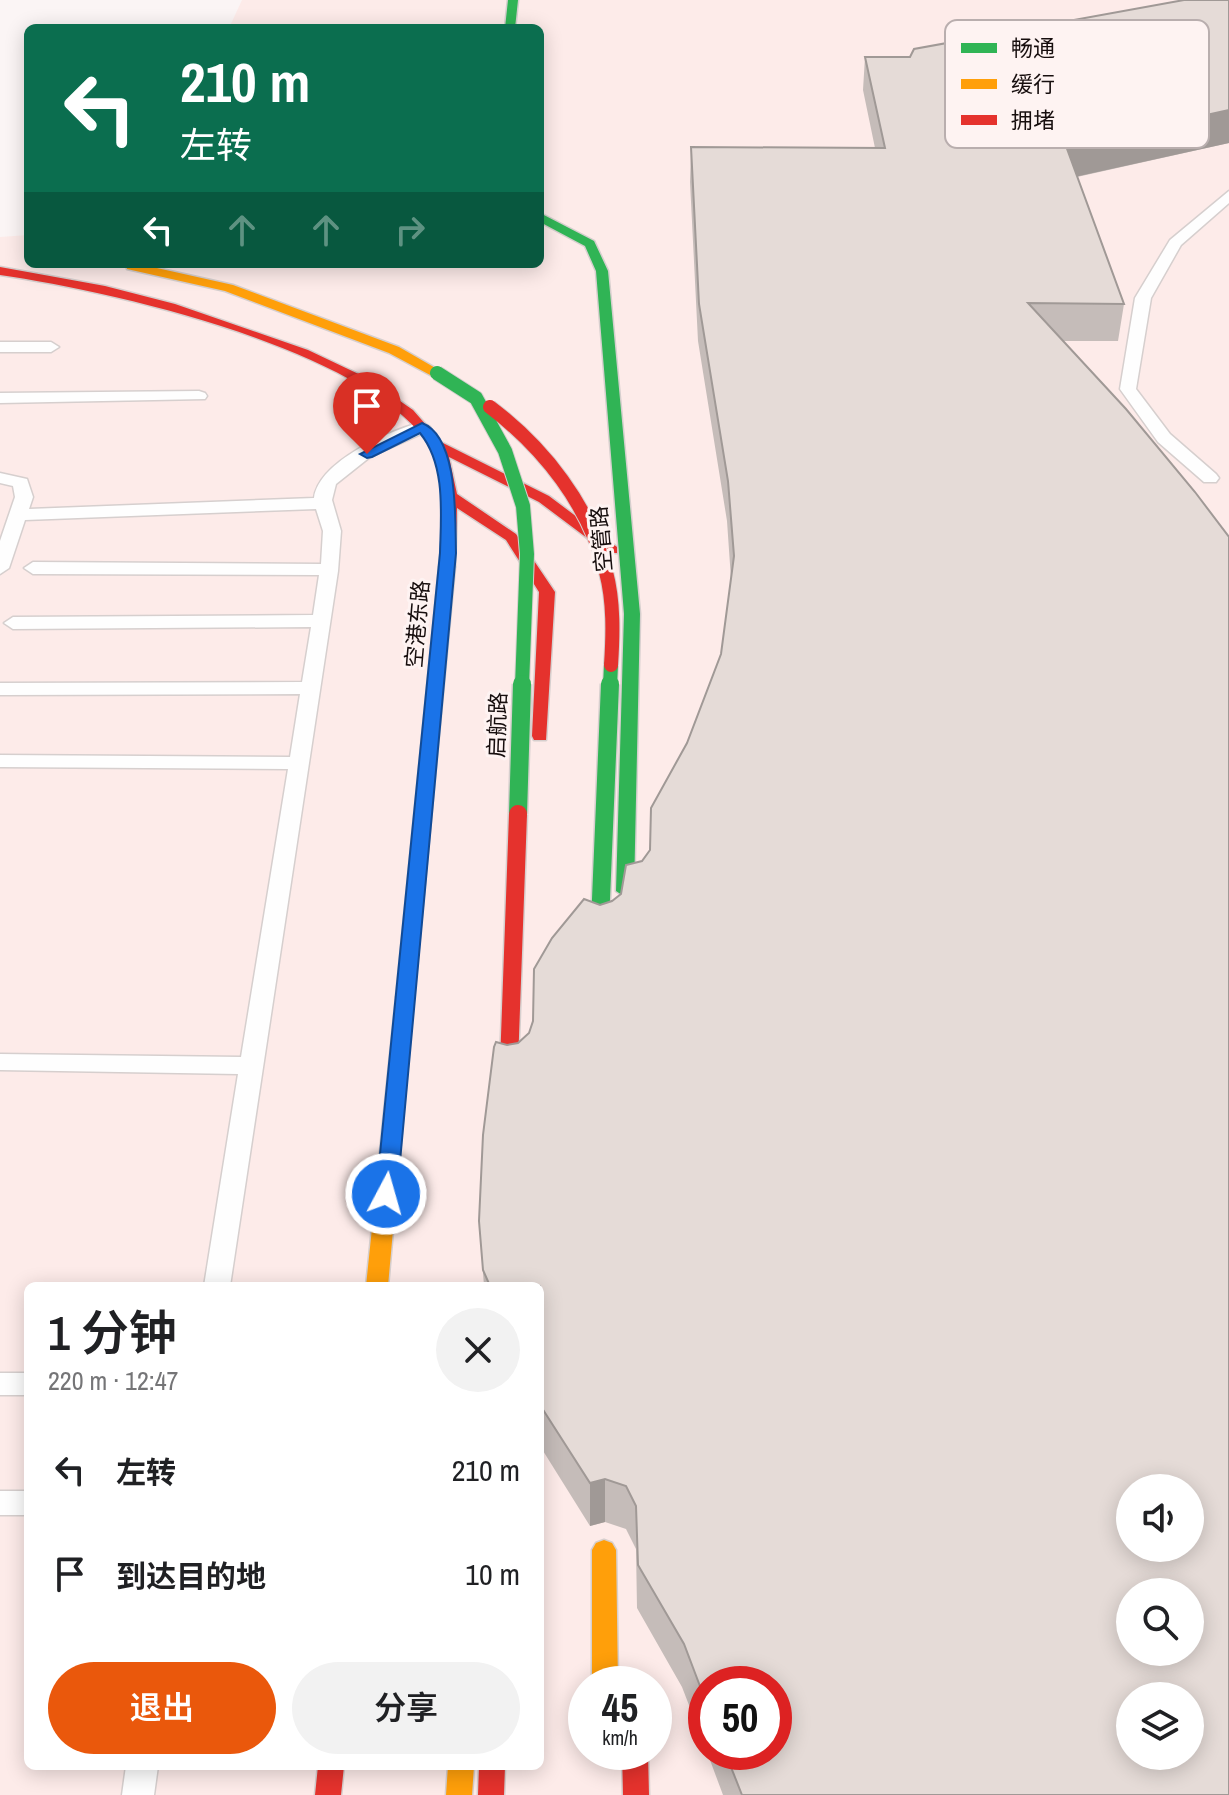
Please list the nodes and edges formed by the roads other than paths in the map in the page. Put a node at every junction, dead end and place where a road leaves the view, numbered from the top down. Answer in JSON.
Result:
{"nodes":[{"id":1,"x":513,"y":0,"type":"edge"},
{"id":2,"x":510,"y":24,"type":"edge"},
{"id":3,"x":1229,"y":195,"type":"edge"},
{"id":4,"x":544,"y":219,"type":"edge"},
{"id":5,"x":138,"y":268,"type":"edge"},
{"id":6,"x":0,"y":271,"type":"edge"},
{"id":7,"x":0,"y":347,"type":"edge"},
{"id":8,"x":51,"y":347,"type":"dead end"},
{"id":9,"x":199,"y":396,"type":"dead end"},
{"id":10,"x":0,"y":398,"type":"edge"},
{"id":11,"x":476,"y":398,"type":"junction"},
{"id":12,"x":422,"y":427,"type":"junction"},
{"id":13,"x":437,"y":445,"type":"junction"},
{"id":14,"x":0,"y":478,"type":"edge"},
{"id":15,"x":1210,"y":478,"type":"dead end"},
{"id":16,"x":448,"y":495,"type":"junction"},
{"id":17,"x":323,"y":503,"type":"junction"},
{"id":18,"x":19,"y":515,"type":"junction"},
{"id":19,"x":626,"y":561,"type":"junction"},
{"id":20,"x":0,"y":568,"type":"edge"},
{"id":21,"x":33,"y":568,"type":"dead end"},
{"id":22,"x":327,"y":570,"type":"junction"},
{"id":23,"x":321,"y":621,"type":"junction"},
{"id":24,"x":13,"y":623,"type":"dead end"},
{"id":25,"x":311,"y":688,"type":"junction"},
{"id":26,"x":0,"y":689,"type":"edge"},
{"id":27,"x":0,"y":761,"type":"edge"},
{"id":28,"x":299,"y":763,"type":"junction"},
{"id":29,"x":625,"y":891,"type":"edge"},
{"id":30,"x":533,"y":916,"type":"dead end"},
{"id":31,"x":600,"y":923,"type":"edge"},
{"id":32,"x":531,"y":959,"type":"dead end"},
{"id":33,"x":526,"y":1030,"type":"edge"},
{"id":34,"x":0,"y":1062,"type":"edge"},
{"id":35,"x":509,"y":1064,"type":"edge"},
{"id":36,"x":252,"y":1066,"type":"junction"},
{"id":37,"x":218,"y":1282,"type":"edge"},
{"id":38,"x":377,"y":1282,"type":"edge"},
{"id":39,"x":0,"y":1384,"type":"edge"},
{"id":40,"x":24,"y":1384,"type":"edge"},
{"id":41,"x":0,"y":1503,"type":"edge"},
{"id":42,"x":24,"y":1503,"type":"edge"},
{"id":43,"x":604,"y":1550,"type":"dead end"},
{"id":44,"x":605,"y":1666,"type":"edge"},
{"id":45,"x":141,"y":1770,"type":"edge"},
{"id":46,"x":331,"y":1770,"type":"edge"},
{"id":47,"x":461,"y":1770,"type":"edge"},
{"id":48,"x":492,"y":1770,"type":"edge"},
{"id":49,"x":635,"y":1770,"type":"edge"},
{"id":50,"x":138,"y":1795,"type":"edge"},
{"id":51,"x":328,"y":1795,"type":"edge"},
{"id":52,"x":459,"y":1795,"type":"edge"},
{"id":53,"x":491,"y":1795,"type":"edge"},
{"id":54,"x":636,"y":1795,"type":"edge"}],
"edges":[{"from":1,"to":2,"type":"main road"},
{"from":3,"to":15,"type":"lane"},
{"from":4,"to":19,"type":"main road","name":"空管路"},
{"from":5,"to":11,"type":"main road","name":"启航路","bridge":true},
{"from":6,"to":12,"type":"main road","name":"空港东路"},
{"from":7,"to":8,"type":"lane"},
{"from":9,"to":10,"type":"lane"},
{"from":11,"to":31,"type":"main road","name":"启航路","bridge":true},
{"from":11,"to":35,"type":"main road","name":"启航路","bridge":true},
{"from":12,"to":13,"type":"main road","name":"空港东路"},
{"from":12,"to":17,"type":"lane"},
{"from":13,"to":16,"type":"main road","name":"空港东路"},
{"from":13,"to":19,"type":"main road"},
{"from":14,"to":18,"type":"lane"},
{"from":16,"to":30,"type":"main road"},
{"from":16,"to":38,"type":"main road","name":"空港东路"},
{"from":17,"to":18,"type":"lane"},
{"from":17,"to":22,"type":"lane"},
{"from":18,"to":20,"type":"lane"},
{"from":19,"to":29,"type":"main road","name":"空管路"},
{"from":21,"to":22,"type":"lane"},
{"from":22,"to":23,"type":"lane"},
{"from":23,"to":24,"type":"lane"},
{"from":23,"to":25,"type":"lane"},
{"from":25,"to":26,"type":"lane"},
{"from":25,"to":28,"type":"lane"},
{"from":27,"to":28,"type":"lane"},
{"from":28,"to":36,"type":"lane"},
{"from":32,"to":33,"type":"main road"},
{"from":34,"to":36,"type":"lane"},
{"from":36,"to":37,"type":"lane"},
{"from":39,"to":40,"type":"lane"},
{"from":41,"to":42,"type":"lane"},
{"from":43,"to":44,"type":"main road"},
{"from":45,"to":50,"type":"lane"},
{"from":46,"to":51,"type":"main road"},
{"from":47,"to":52,"type":"main road"},
{"from":48,"to":53,"type":"main road"},
{"from":49,"to":54,"type":"main road"}]}
